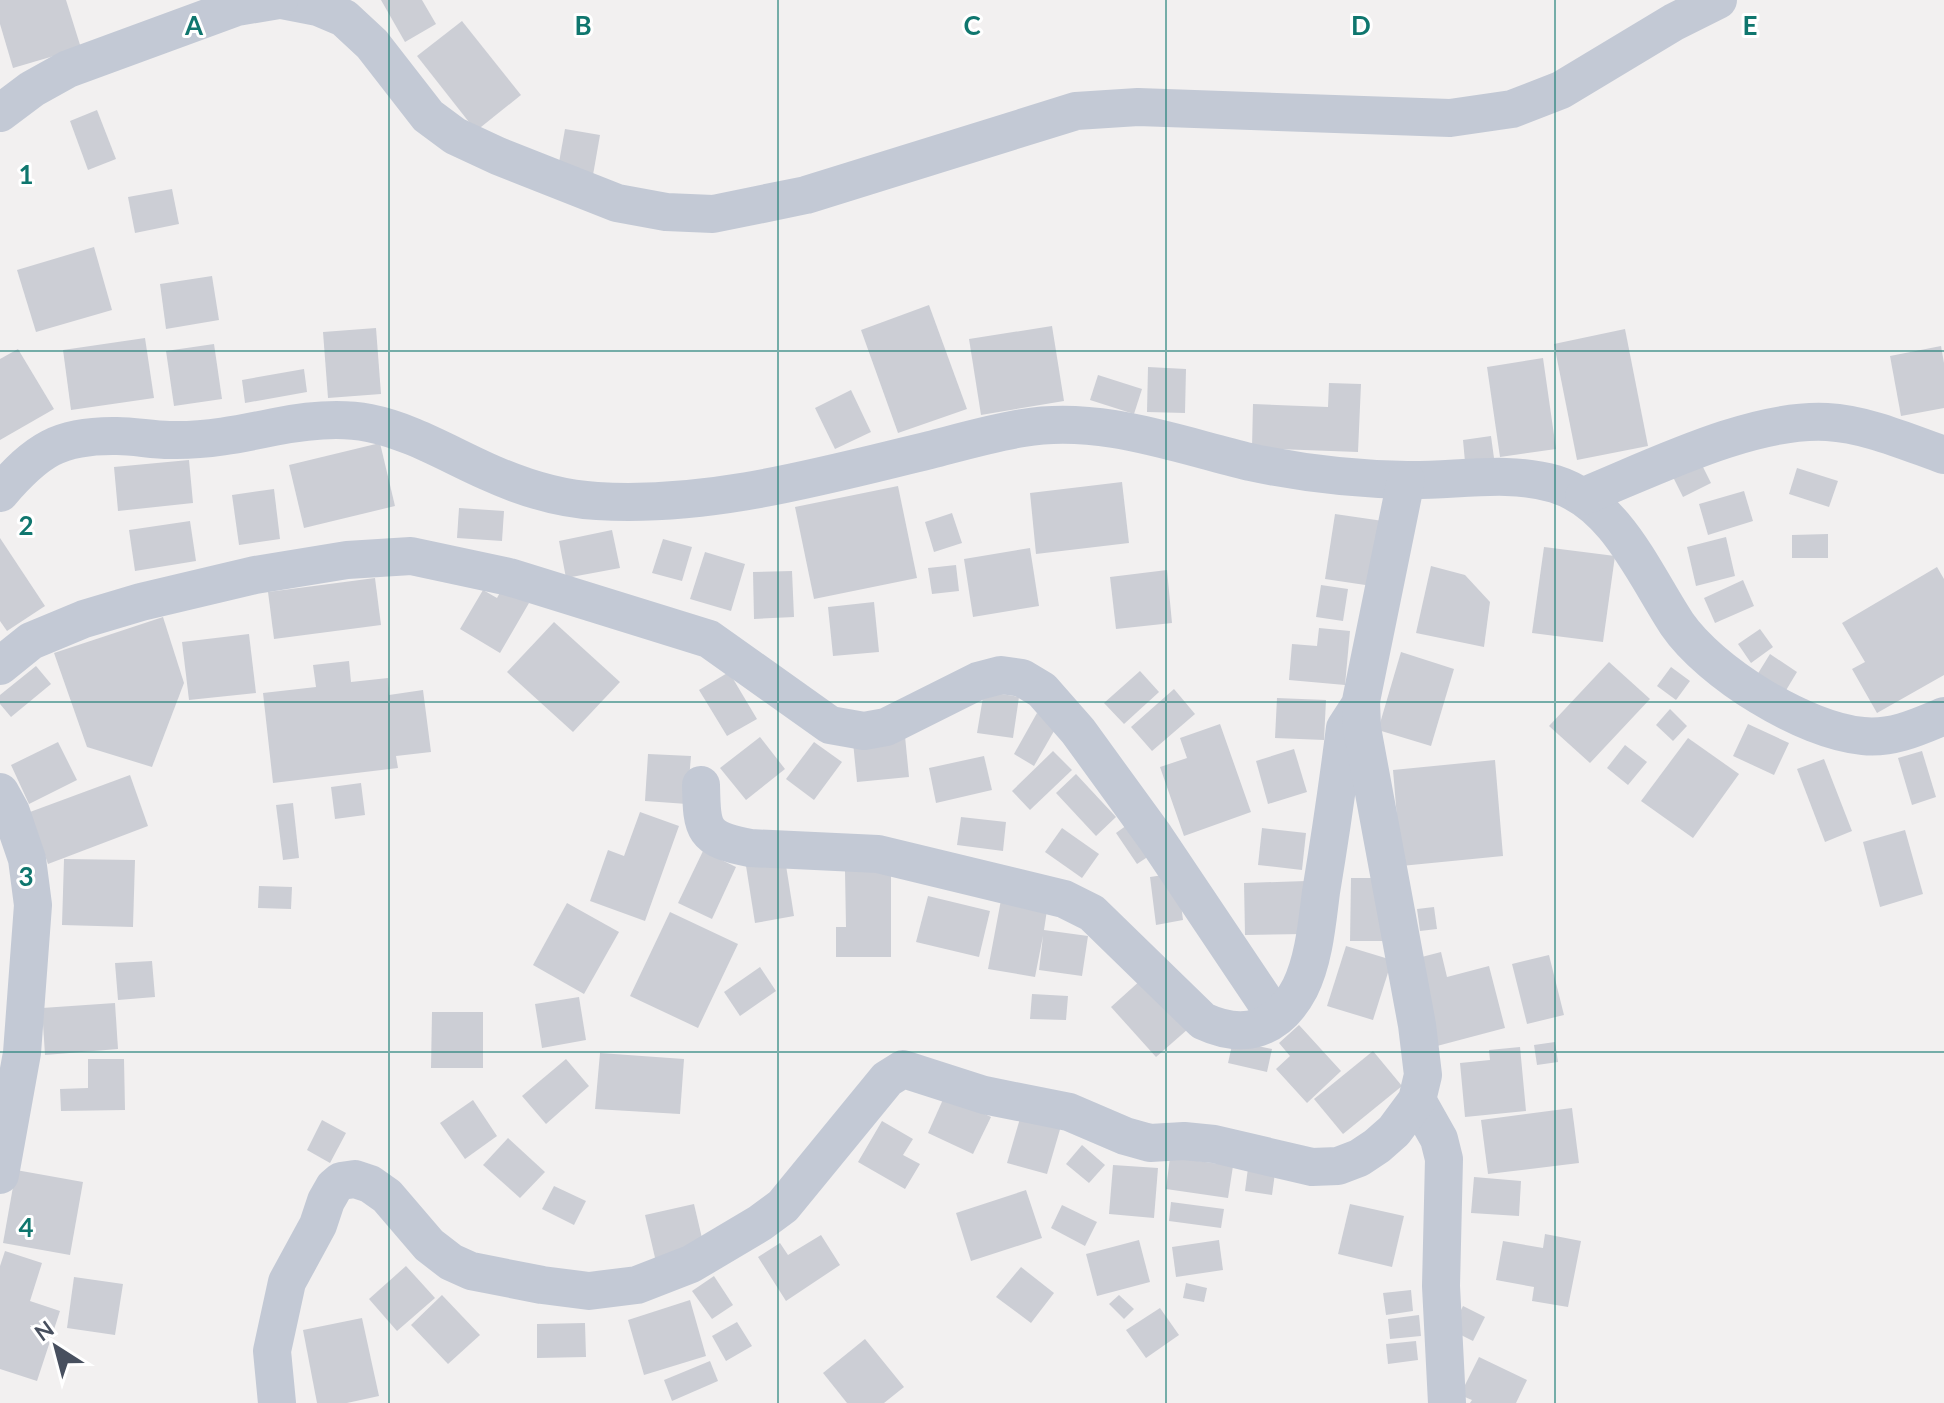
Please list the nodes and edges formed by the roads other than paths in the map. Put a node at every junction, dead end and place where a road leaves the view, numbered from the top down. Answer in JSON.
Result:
{"nodes":[{"id":1,"x":280,"y":0,"type":"edge"},
{"id":2,"x":1718,"y":0,"type":"edge"},
{"id":3,"x":0,"y":113,"type":"edge"},
{"id":4,"x":1944,"y":455,"type":"edge"},
{"id":5,"x":1406,"y":480,"type":"junction"},
{"id":6,"x":0,"y":493,"type":"edge"},
{"id":7,"x":1584,"y":496,"type":"junction"},
{"id":8,"x":0,"y":666,"type":"edge"},
{"id":9,"x":1361,"y":701,"type":"junction"},
{"id":10,"x":1944,"y":716,"type":"edge"},
{"id":11,"x":701,"y":785,"type":"dead end"},
{"id":12,"x":0,"y":792,"type":"edge"},
{"id":13,"x":1275,"y":1016,"type":"junction"},
{"id":14,"x":1417,"y":1100,"type":"junction"},
{"id":15,"x":0,"y":1175,"type":"edge"},
{"id":16,"x":277,"y":1403,"type":"edge"},
{"id":17,"x":1447,"y":1403,"type":"edge"}],
"edges":[{"from":1,"to":2,"type":"street"},
{"from":1,"to":3,"type":"street"},
{"from":4,"to":7,"type":"street"},
{"from":5,"to":6,"type":"street"},
{"from":5,"to":7,"type":"street"},
{"from":5,"to":9,"type":"street"},
{"from":7,"to":10,"type":"street"},
{"from":8,"to":13,"type":"street"},
{"from":9,"to":13,"type":"street"},
{"from":9,"to":14,"type":"street"},
{"from":11,"to":13,"type":"street"},
{"from":12,"to":15,"type":"street"},
{"from":14,"to":16,"type":"street"},
{"from":14,"to":17,"type":"street"}]}
